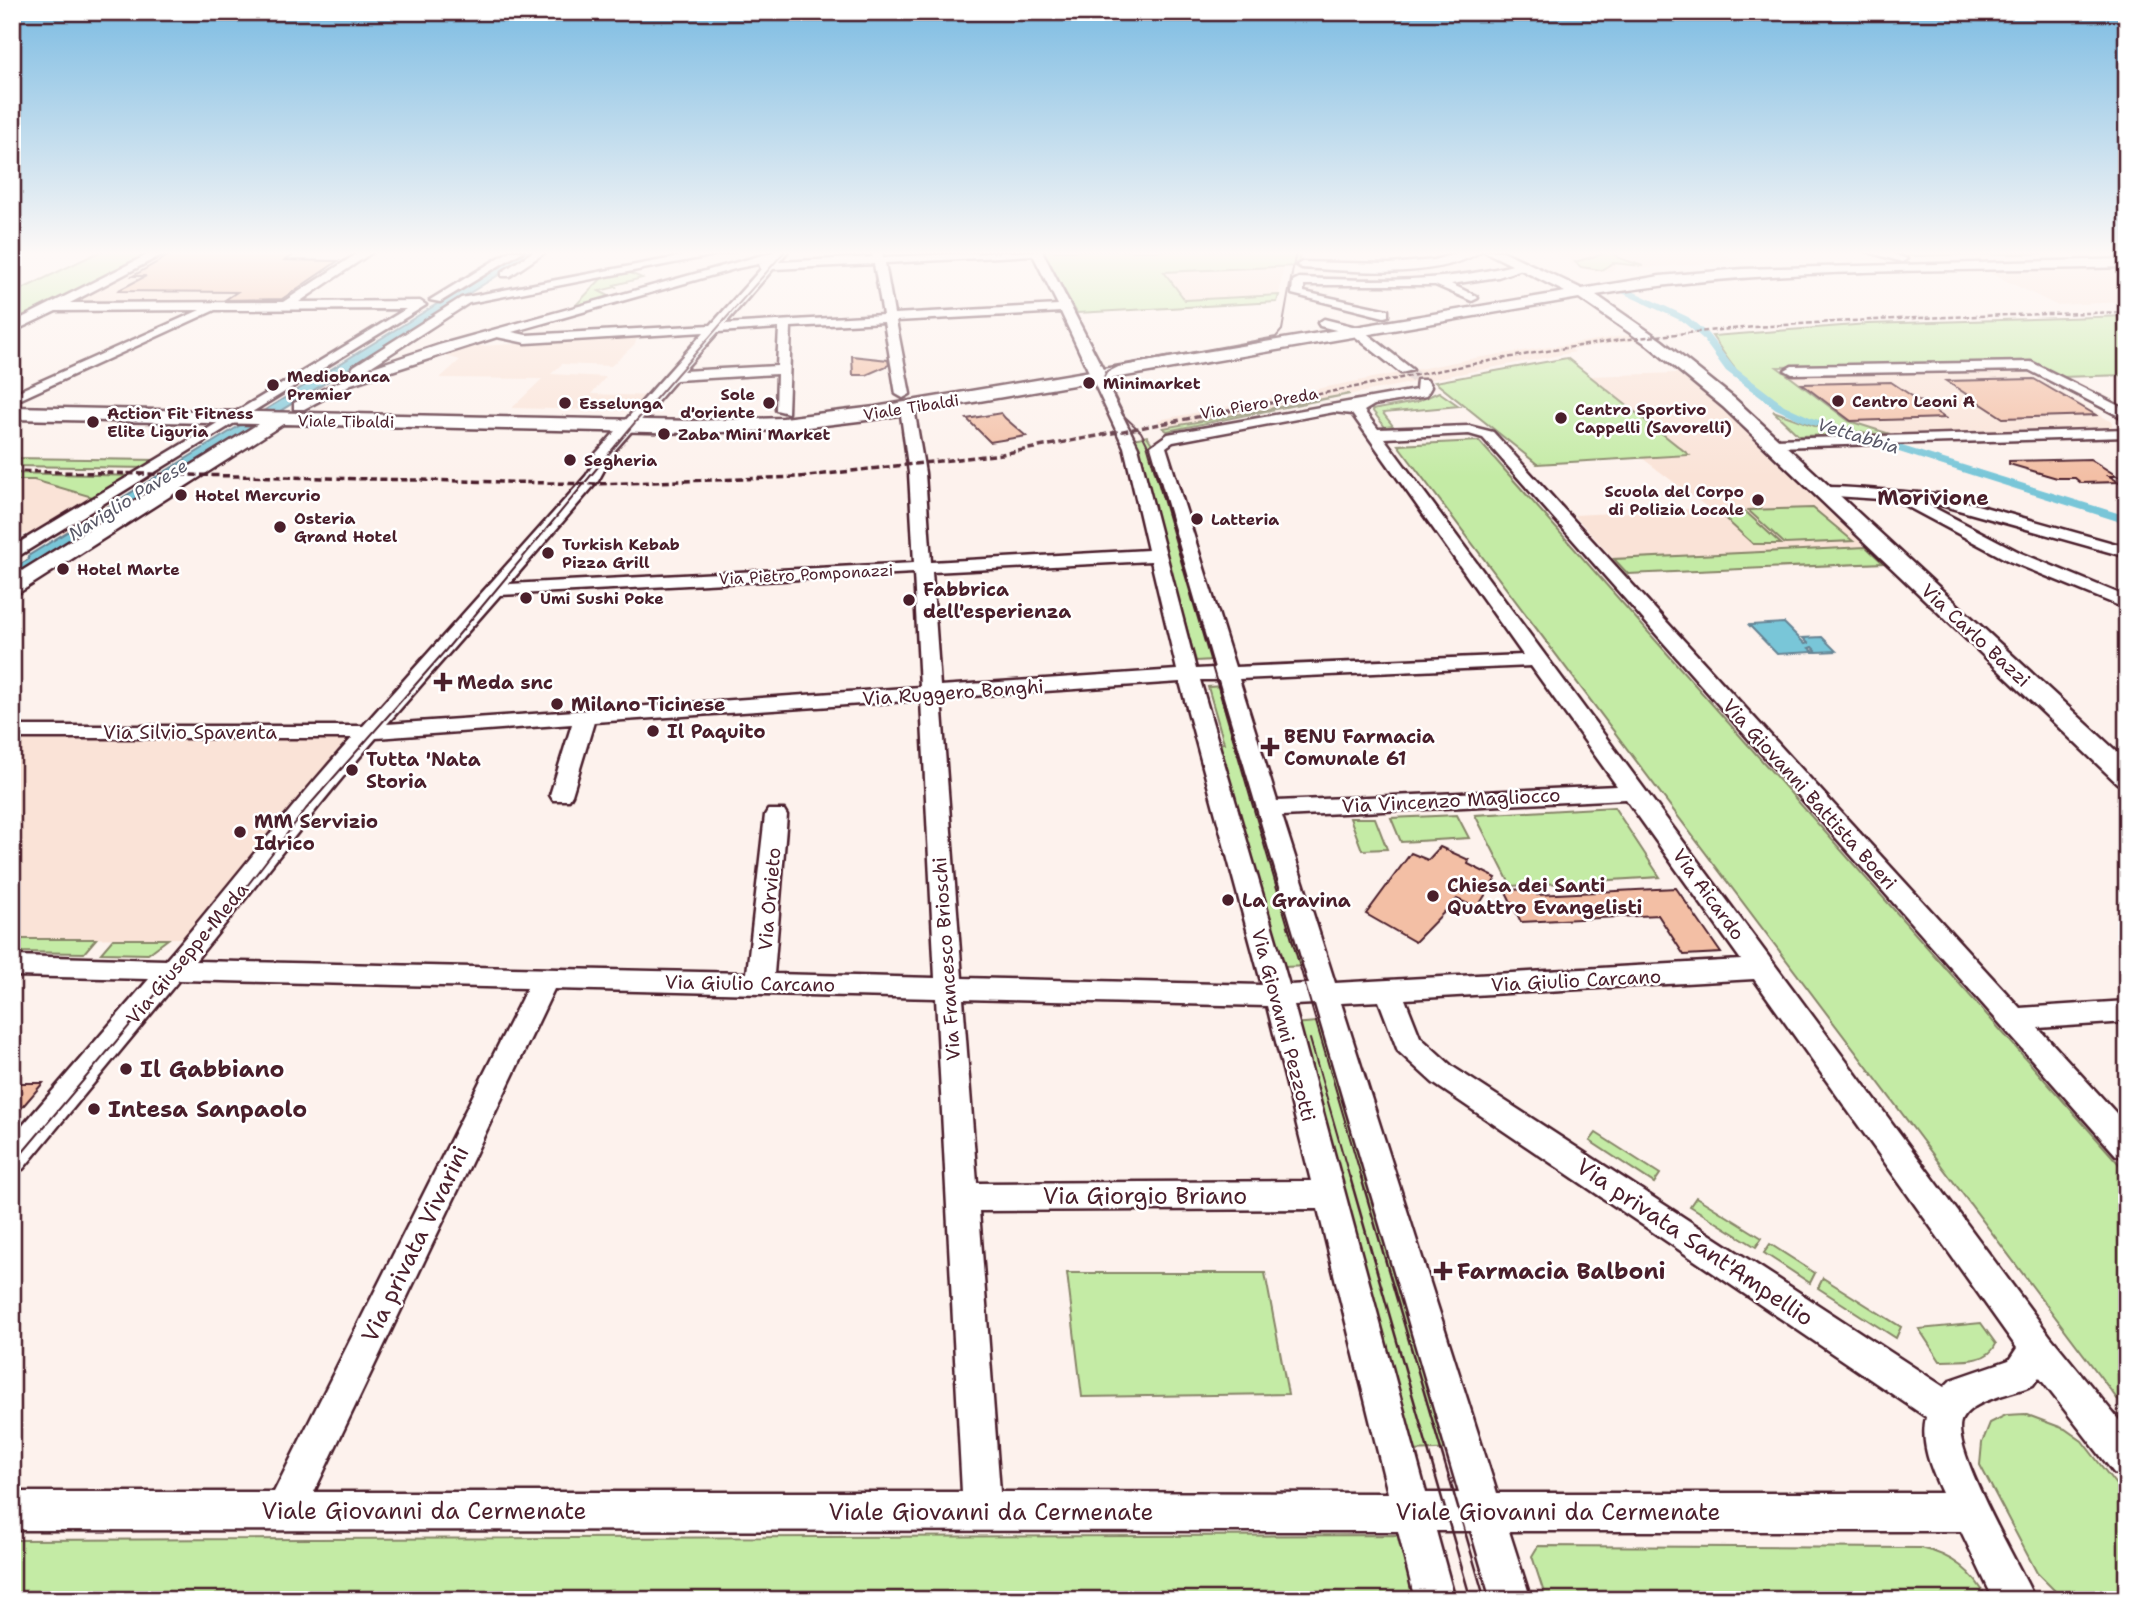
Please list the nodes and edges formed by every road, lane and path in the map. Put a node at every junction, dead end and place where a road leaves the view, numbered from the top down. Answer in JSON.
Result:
{"nodes":[{"id":1,"x":174,"y":326,"type":"edge"},
{"id":2,"x":397,"y":326,"type":"edge"},
{"id":3,"x":423,"y":326,"type":"edge"},
{"id":4,"x":520,"y":326,"type":"edge"},
{"id":5,"x":745,"y":326,"type":"edge"},
{"id":6,"x":785,"y":326,"type":"edge"},
{"id":7,"x":891,"y":326,"type":"edge"},
{"id":8,"x":1074,"y":326,"type":"edge"},
{"id":9,"x":1308,"y":326,"type":"edge"},
{"id":10,"x":1314,"y":326,"type":"edge"},
{"id":11,"x":1365,"y":326,"type":"edge"},
{"id":12,"x":1633,"y":326,"type":"edge"},
{"id":13,"x":1647,"y":326,"type":"edge"},
{"id":14,"x":713,"y":328,"type":"junction"},
{"id":15,"x":497,"y":333,"type":"junction"},
{"id":16,"x":1095,"y":368,"type":"junction"},
{"id":17,"x":382,"y":369,"type":"junction"},
{"id":18,"x":783,"y":370,"type":"junction"},
{"id":19,"x":1406,"y":370,"type":"tunnel mouth"},
{"id":20,"x":1792,"y":370,"type":"dead end"},
{"id":21,"x":672,"y":376,"type":"junction"},
{"id":22,"x":1422,"y":383,"type":"dead end"},
{"id":23,"x":13,"y":399,"type":"edge"},
{"id":24,"x":905,"y":401,"type":"junction"},
{"id":25,"x":1370,"y":401,"type":"junction"},
{"id":26,"x":1331,"y":408,"type":"junction"},
{"id":27,"x":277,"y":410,"type":"junction"},
{"id":28,"x":783,"y":410,"type":"junction"},
{"id":29,"x":1356,"y":410,"type":"junction"},
{"id":30,"x":12,"y":413,"type":"edge"},
{"id":31,"x":2123,"y":416,"type":"edge"},
{"id":32,"x":239,"y":418,"type":"junction"},
{"id":33,"x":636,"y":419,"type":"junction"},
{"id":34,"x":2127,"y":435,"type":"edge"},
{"id":35,"x":1376,"y":437,"type":"junction"},
{"id":36,"x":1782,"y":443,"type":"junction"},
{"id":37,"x":608,"y":451,"type":"joint"},
{"id":38,"x":1834,"y":492,"type":"junction"},
{"id":39,"x":1906,"y":498,"type":"junction"},
{"id":40,"x":551,"y":522,"type":"joint"},
{"id":41,"x":2127,"y":552,"type":"edge"},
{"id":42,"x":12,"y":555,"type":"edge"},
{"id":43,"x":1159,"y":555,"type":"junction"},
{"id":44,"x":921,"y":567,"type":"junction"},
{"id":45,"x":12,"y":587,"type":"edge"},
{"id":46,"x":494,"y":590,"type":"junction"},
{"id":47,"x":2127,"y":604,"type":"edge"},
{"id":48,"x":1537,"y":660,"type":"junction"},
{"id":49,"x":1225,"y":674,"type":"junction"},
{"id":50,"x":1188,"y":676,"type":"junction"},
{"id":51,"x":929,"y":693,"type":"junction"},
{"id":52,"x":585,"y":716,"type":"junction"},
{"id":53,"x":368,"y":731,"type":"junction"},
{"id":54,"x":12,"y":732,"type":"edge"},
{"id":55,"x":2127,"y":750,"type":"edge"},
{"id":56,"x":2127,"y":777,"type":"edge"},
{"id":57,"x":1634,"y":792,"type":"junction"},
{"id":58,"x":561,"y":795,"type":"dead end"},
{"id":59,"x":1268,"y":809,"type":"junction"},
{"id":60,"x":776,"y":815,"type":"dead end"},
{"id":61,"x":12,"y":966,"type":"edge"},
{"id":62,"x":173,"y":969,"type":"junction"},
{"id":63,"x":1763,"y":969,"type":"junction"},
{"id":64,"x":546,"y":977,"type":"junction"},
{"id":65,"x":758,"y":983,"type":"junction"},
{"id":66,"x":949,"y":987,"type":"junction"},
{"id":67,"x":1389,"y":991,"type":"junction"},
{"id":68,"x":1328,"y":995,"type":"junction"},
{"id":69,"x":1278,"y":996,"type":"junction"},
{"id":70,"x":2127,"y":1011,"type":"edge"},
{"id":71,"x":2012,"y":1019,"type":"junction"},
{"id":72,"x":2127,"y":1146,"type":"edge"},
{"id":73,"x":12,"y":1160,"type":"edge"},
{"id":74,"x":1329,"y":1195,"type":"junction"},
{"id":75,"x":960,"y":1197,"type":"junction"},
{"id":76,"x":2038,"y":1348,"type":"junction"},
{"id":77,"x":1946,"y":1409,"type":"junction"},
{"id":78,"x":2127,"y":1460,"type":"edge"},
{"id":79,"x":12,"y":1511,"type":"edge"},
{"id":80,"x":285,"y":1511,"type":"junction"},
{"id":81,"x":982,"y":1512,"type":"junction"},
{"id":82,"x":1412,"y":1512,"type":"junction"},
{"id":83,"x":1485,"y":1512,"type":"junction"},
{"id":84,"x":1969,"y":1512,"type":"junction"},
{"id":85,"x":1434,"y":1600,"type":"edge"},
{"id":86,"x":1511,"y":1600,"type":"edge"},
{"id":87,"x":2015,"y":1600,"type":"edge"}],
"edges":[{"from":1,"to":23,"type":"street"},
{"from":2,"to":27,"type":"street"},
{"from":3,"to":17,"type":"street"},
{"from":4,"to":15,"type":"street"},
{"from":5,"to":14,"type":"street"},
{"from":6,"to":18,"type":"street"},
{"from":7,"to":24,"type":"street","name":"Via Francesco Brioschi"},
{"from":8,"to":16,"type":"street","name":"Via Giovanni Pezzotti"},
{"from":9,"to":16,"type":"main road","name":"Viale Tibaldi"},
{"from":10,"to":16,"type":"main road","name":"Viale Tibaldi"},
{"from":11,"to":19,"type":"street"},
{"from":12,"to":36,"type":"main road","name":"Via Carlo Bazzi"},
{"from":13,"to":36,"type":"main road","name":"Via Carlo Bazzi"},
{"from":14,"to":15,"type":"street"},
{"from":14,"to":21,"type":"street","name":"Via Giuseppe Meda"},
{"from":15,"to":17,"type":"street"},
{"from":16,"to":24,"type":"main road","name":"Viale Tibaldi"},
{"from":16,"to":43,"type":"street","name":"Via Giovanni Pezzotti"},
{"from":17,"to":27,"type":"street"},
{"from":18,"to":21,"type":"street"},
{"from":18,"to":28,"type":"street"},
{"from":20,"to":31,"type":"street"},
{"from":21,"to":33,"type":"street","name":"Via Giuseppe Meda"},
{"from":22,"to":25,"type":"street","name":"Via Piero Preda"},
{"from":23,"to":27,"type":"main road"},
{"from":24,"to":28,"type":"main road","name":"Viale Tibaldi"},
{"from":24,"to":33,"type":"main road","name":"Viale Tibaldi"},
{"from":24,"to":44,"type":"street","name":"Via Francesco Brioschi"},
{"from":25,"to":26,"type":"street","name":"Via Piero Preda"},
{"from":25,"to":29,"type":"street"},
{"from":26,"to":29,"type":"street"},
{"from":26,"to":49,"type":"street","name":"Via Piero Preda"},
{"from":27,"to":32,"type":"main road","name":"Viale Tibaldi"},
{"from":27,"to":33,"type":"main road","name":"Viale Tibaldi"},
{"from":27,"to":45,"type":"main road"},
{"from":28,"to":33,"type":"main road","name":"Viale Tibaldi"},
{"from":29,"to":35,"type":"street"},
{"from":30,"to":32,"type":"main road","name":"Viale Tibaldi"},
{"from":32,"to":42,"type":"street"},
{"from":33,"to":37,"type":"street","name":"Via Giuseppe Meda"},
{"from":34,"to":36,"type":"street"},
{"from":35,"to":48,"type":"street","name":"Via Aicardo"},
{"from":35,"to":71,"type":"street","name":"Via Giovanni Battista Boeri"},
{"from":36,"to":38,"type":"main road","name":"Via Carlo Bazzi"},
{"from":37,"to":40,"type":"street","name":"Via Giuseppe Meda"},
{"from":38,"to":39,"type":"street"},
{"from":38,"to":55,"type":"main road","name":"Via Carlo Bazzi"},
{"from":38,"to":56,"type":"main road","name":"Via Carlo Bazzi"},
{"from":39,"to":41,"type":"street"},
{"from":39,"to":47,"type":"street"},
{"from":40,"to":46,"type":"street","name":"Via Giuseppe Meda"},
{"from":43,"to":44,"type":"street","name":"Via Pietro Pomponazzi"},
{"from":43,"to":50,"type":"street","name":"Via Giovanni Pezzotti"},
{"from":44,"to":46,"type":"street","name":"Via Pietro Pomponazzi"},
{"from":44,"to":51,"type":"street","name":"Via Francesco Brioschi"},
{"from":46,"to":53,"type":"street","name":"Via Giuseppe Meda"},
{"from":48,"to":49,"type":"street","name":"Via Ruggero Bonghi"},
{"from":48,"to":57,"type":"street","name":"Via Aicardo"},
{"from":49,"to":50,"type":"street","name":"Via Ruggero Bonghi"},
{"from":49,"to":59,"type":"street"},
{"from":50,"to":51,"type":"street","name":"Via Ruggero Bonghi"},
{"from":50,"to":69,"type":"street","name":"Via Giovanni Pezzotti"},
{"from":51,"to":52,"type":"street","name":"Via Ruggero Bonghi"},
{"from":51,"to":66,"type":"street","name":"Via Francesco Brioschi"},
{"from":52,"to":53,"type":"street","name":"Via Ruggero Bonghi"},
{"from":52,"to":58,"type":"street"},
{"from":53,"to":54,"type":"street","name":"Via Silvio Spaventa"},
{"from":53,"to":62,"type":"street","name":"Via Giuseppe Meda"},
{"from":57,"to":59,"type":"street","name":"Via Vincenzo Magliocco"},
{"from":57,"to":63,"type":"street","name":"Via Aicardo"},
{"from":59,"to":68,"type":"street"},
{"from":60,"to":65,"type":"street","name":"Via Orvieto"},
{"from":61,"to":62,"type":"street","name":"Via Giulio Carcano"},
{"from":62,"to":64,"type":"street","name":"Via Giulio Carcano"},
{"from":62,"to":73,"type":"street","name":"Via Giuseppe Meda"},
{"from":63,"to":67,"type":"street","name":"Via Giulio Carcano"},
{"from":63,"to":76,"type":"street","name":"Via Aicardo"},
{"from":64,"to":65,"type":"street","name":"Via Giulio Carcano"},
{"from":64,"to":80,"type":"street","name":"Via privata Vivarini"},
{"from":65,"to":66,"type":"street","name":"Via Giulio Carcano"},
{"from":66,"to":69,"type":"street","name":"Via Giulio Carcano"},
{"from":66,"to":75,"type":"street","name":"Via Francesco Brioschi"},
{"from":67,"to":68,"type":"street","name":"Via Giulio Carcano"},
{"from":67,"to":77,"type":"street","name":"Via privata Sant'Ampellio"},
{"from":68,"to":69,"type":"street","name":"Via Giulio Carcano"},
{"from":68,"to":83,"type":"street"},
{"from":69,"to":74,"type":"street","name":"Via Giovanni Pezzotti"},
{"from":70,"to":71,"type":"street"},
{"from":71,"to":72,"type":"street","name":"Via Giovanni Battista Boeri"},
{"from":74,"to":75,"type":"street","name":"Via Giorgio Briano"},
{"from":74,"to":82,"type":"street","name":"Via Giovanni Pezzotti"},
{"from":75,"to":81,"type":"street","name":"Via Francesco Brioschi"},
{"from":76,"to":77,"type":"street"},
{"from":76,"to":78,"type":"street","name":"Via Aicardo"},
{"from":77,"to":84,"type":"street"},
{"from":79,"to":80,"type":"street","name":"Viale Giovanni da Cermenate"},
{"from":80,"to":81,"type":"street","name":"Viale Giovanni da Cermenate"},
{"from":81,"to":82,"type":"street","name":"Viale Giovanni da Cermenate"},
{"from":82,"to":83,"type":"street","name":"Viale Giovanni da Cermenate"},
{"from":82,"to":85,"type":"street","name":"Via Giovanni Pezzotti"},
{"from":83,"to":84,"type":"street","name":"Viale Giovanni da Cermenate"},
{"from":83,"to":86,"type":"street"},
{"from":84,"to":87,"type":"street"}]}
